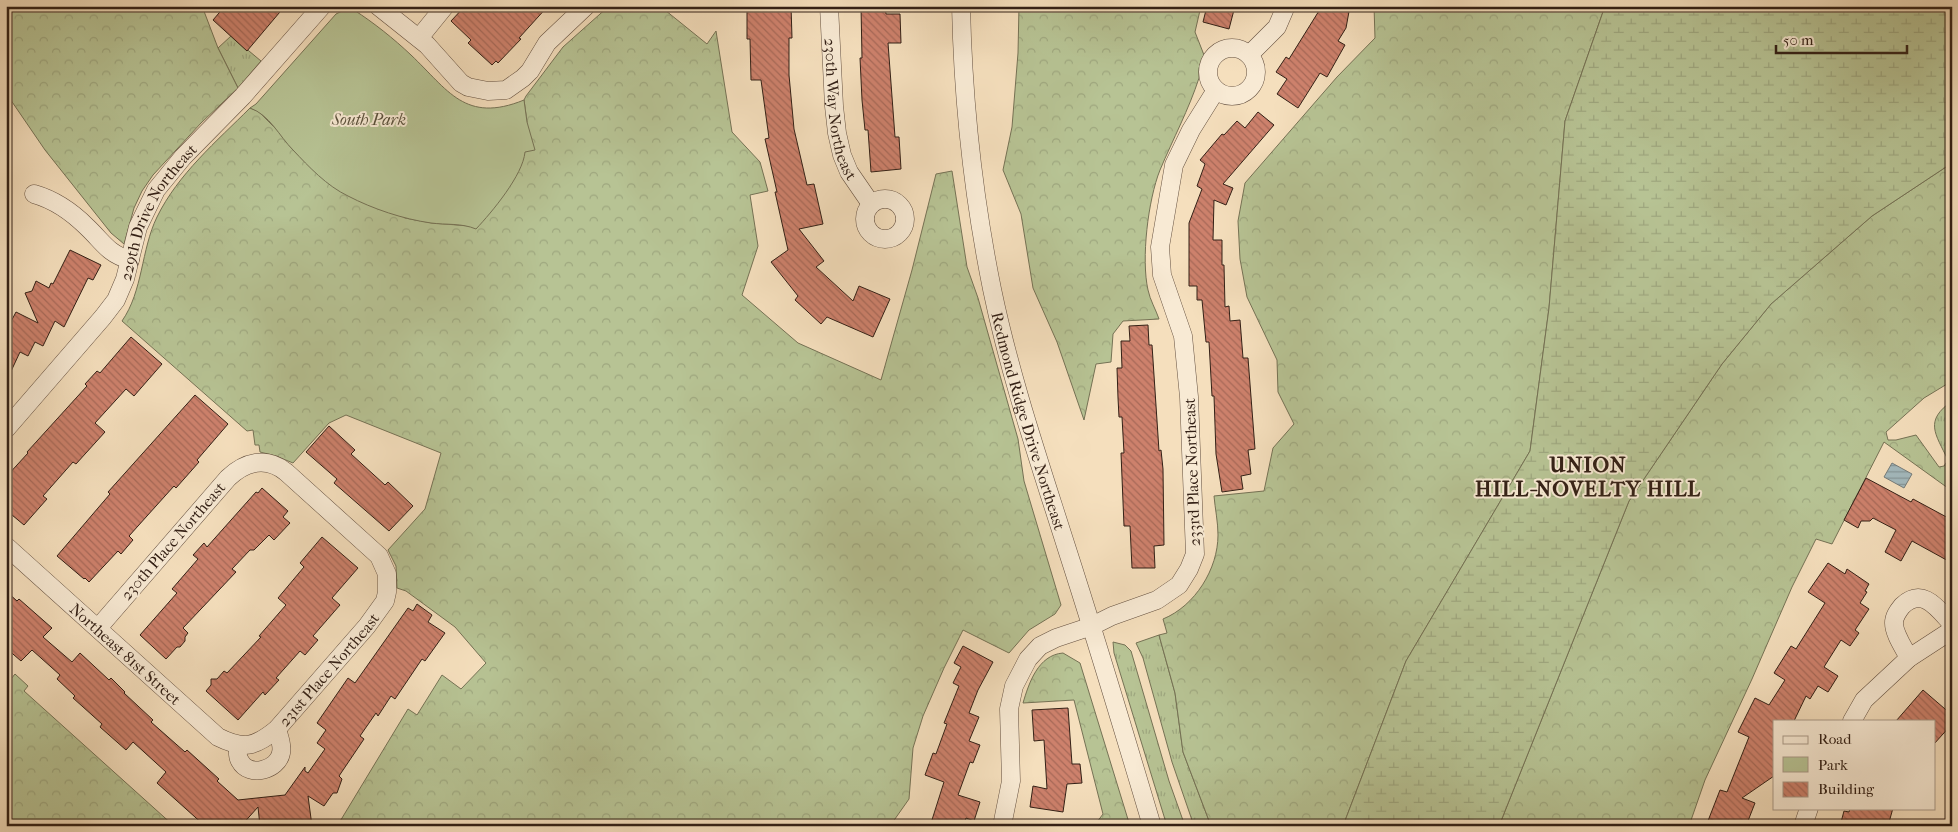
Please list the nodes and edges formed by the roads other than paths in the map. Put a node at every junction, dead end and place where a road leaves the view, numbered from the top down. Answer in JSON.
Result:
{"nodes":[{"id":1,"x":322,"y":6,"type":"edge"},
{"id":2,"x":378,"y":6,"type":"edge"},
{"id":3,"x":445,"y":6,"type":"edge"},
{"id":4,"x":586,"y":6,"type":"edge"},
{"id":5,"x":829,"y":6,"type":"edge"},
{"id":6,"x":961,"y":6,"type":"edge"},
{"id":7,"x":1286,"y":6,"type":"edge"},
{"id":8,"x":419,"y":38,"type":"junction"},
{"id":9,"x":1249,"y":55,"type":"junction"},
{"id":10,"x":1216,"y":90,"type":"junction"},
{"id":11,"x":34,"y":194,"type":"dead end"},
{"id":12,"x":871,"y":204,"type":"dead end"},
{"id":13,"x":130,"y":260,"type":"junction"},
{"id":14,"x":6,"y":429,"type":"edge"},
{"id":15,"x":6,"y":546,"type":"edge"},
{"id":16,"x":387,"y":582,"type":"joint"},
{"id":17,"x":1952,"y":624,"type":"edge"},
{"id":18,"x":1092,"y":626,"type":"junction"},
{"id":19,"x":98,"y":628,"type":"junction"},
{"id":20,"x":1952,"y":630,"type":"edge"},
{"id":21,"x":1909,"y":658,"type":"junction"},
{"id":22,"x":1853,"y":720,"type":"edge"},
{"id":23,"x":277,"y":729,"type":"junction"},
{"id":24,"x":246,"y":745,"type":"junction"},
{"id":25,"x":1808,"y":810,"type":"edge"},
{"id":26,"x":1002,"y":826,"type":"edge"},
{"id":27,"x":1152,"y":826,"type":"edge"},
{"id":28,"x":1803,"y":826,"type":"edge"}],
"edges":[{"from":1,"to":13,"type":"street","name":"229th Drive Northeast"},
{"from":2,"to":8,"type":"street"},
{"from":3,"to":8,"type":"street"},
{"from":4,"to":8,"type":"street"},
{"from":5,"to":12,"type":"street","name":"230th Way Northeast"},
{"from":6,"to":18,"type":"street","name":"Redmond Ridge Drive Northeast"},
{"from":7,"to":9,"type":"street"},
{"from":9,"to":10,"type":"street"},
{"from":9,"to":10,"type":"street"},
{"from":10,"to":18,"type":"street","name":"233rd Place Northeast"},
{"from":11,"to":13,"type":"street"},
{"from":13,"to":14,"type":"street","name":"229th Drive Northeast"},
{"from":15,"to":19,"type":"street","name":"Northeast 81st Street"},
{"from":16,"to":19,"type":"street","name":"230th Place Northeast"},
{"from":16,"to":23,"type":"street","name":"231st Place Northeast"},
{"from":17,"to":21,"type":"street"},
{"from":18,"to":26,"type":"street","name":"233rd Place Northeast"},
{"from":18,"to":27,"type":"street","name":"Redmond Ridge Drive Northeast"},
{"from":19,"to":24,"type":"street","name":"Northeast 81st Street"},
{"from":20,"to":21,"type":"street"},
{"from":21,"to":22,"type":"street"},
{"from":23,"to":24,"type":"street","name":"231st Place Northeast"},
{"from":23,"to":24,"type":"street"},
{"from":25,"to":28,"type":"street"}]}
